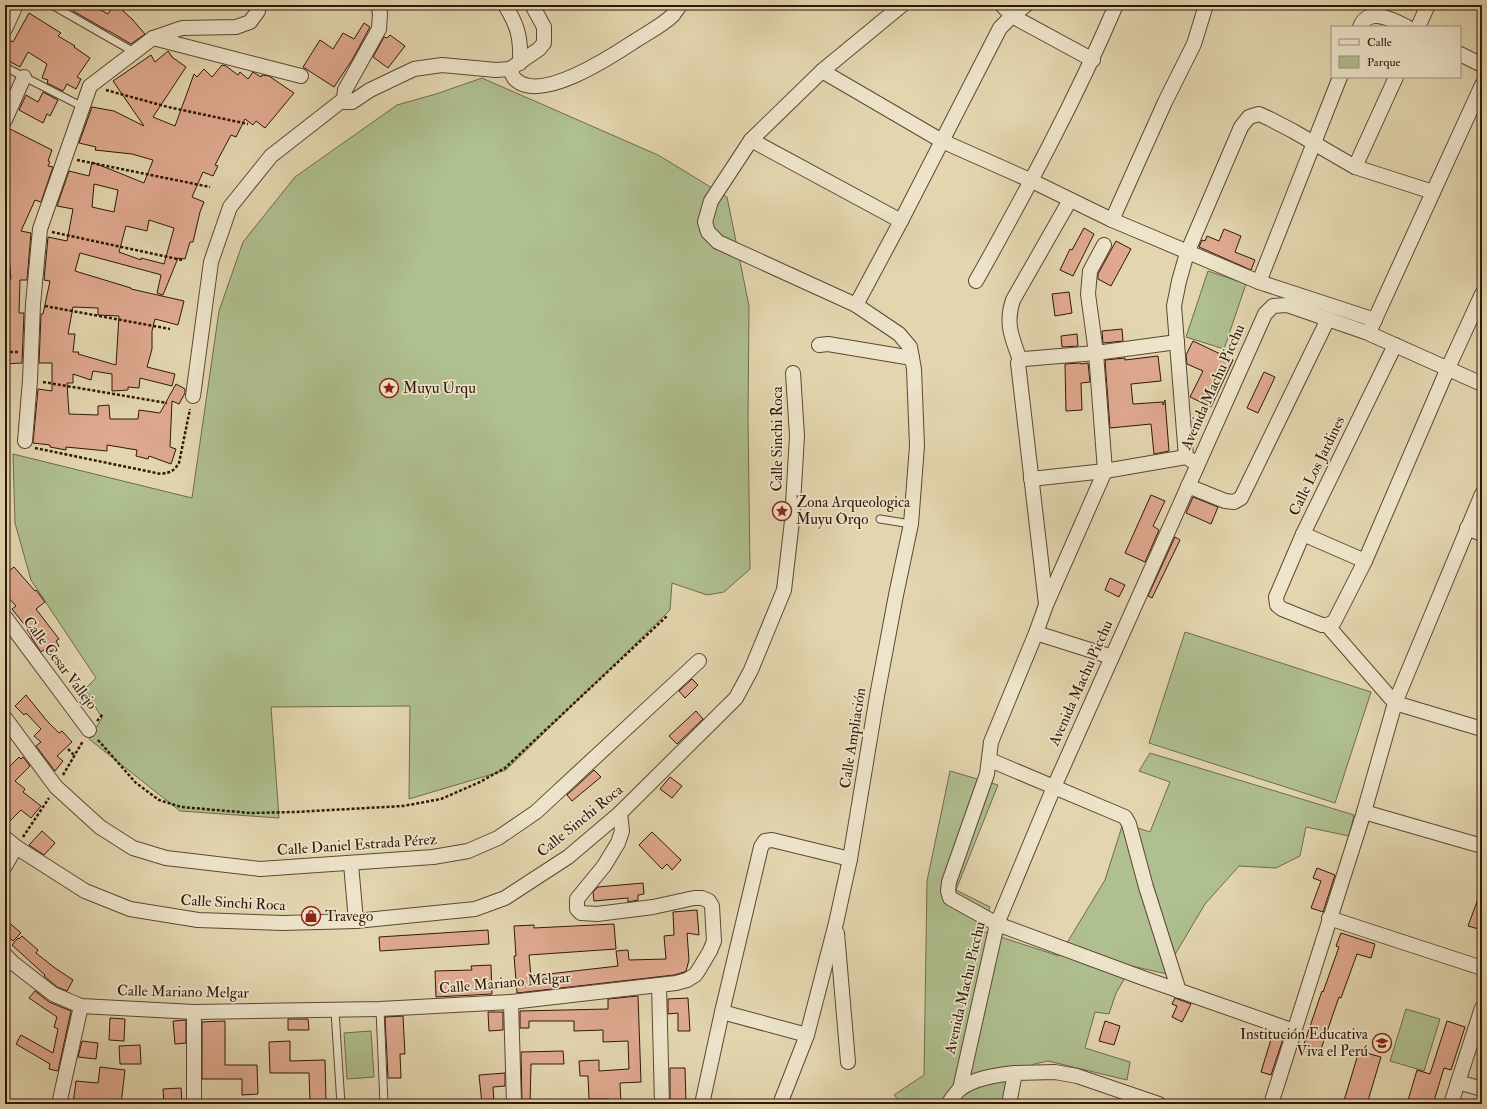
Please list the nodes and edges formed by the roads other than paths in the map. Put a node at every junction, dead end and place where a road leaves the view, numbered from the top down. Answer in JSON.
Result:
{"nodes":[{"id":1,"x":16,"y":5,"type":"edge"},
{"id":2,"x":52,"y":5,"type":"edge"},
{"id":3,"x":259,"y":5,"type":"edge"},
{"id":4,"x":378,"y":5,"type":"edge"},
{"id":5,"x":505,"y":5,"type":"edge"},
{"id":6,"x":532,"y":5,"type":"edge"},
{"id":7,"x":680,"y":5,"type":"edge"},
{"id":8,"x":902,"y":5,"type":"edge"},
{"id":9,"x":1002,"y":5,"type":"edge"},
{"id":10,"x":1026,"y":5,"type":"edge"},
{"id":11,"x":1116,"y":5,"type":"edge"},
{"id":12,"x":1206,"y":5,"type":"edge"},
{"id":13,"x":1428,"y":5,"type":"edge"},
{"id":14,"x":1012,"y":16,"type":"junction"},
{"id":15,"x":1360,"y":26,"type":"edge"},
{"id":16,"x":1405,"y":26,"type":"edge"},
{"id":17,"x":1418,"y":26,"type":"edge"},
{"id":18,"x":5,"y":29,"type":"edge"},
{"id":19,"x":153,"y":38,"type":"junction"},
{"id":20,"x":134,"y":52,"type":"junction"},
{"id":21,"x":1461,"y":54,"type":"edge"},
{"id":22,"x":1092,"y":60,"type":"junction"},
{"id":23,"x":1482,"y":65,"type":"edge"},
{"id":24,"x":515,"y":66,"type":"junction"},
{"id":25,"x":5,"y":67,"type":"edge"},
{"id":26,"x":822,"y":71,"type":"junction"},
{"id":27,"x":301,"y":76,"type":"dead end"},
{"id":28,"x":24,"y":77,"type":"junction"},
{"id":29,"x":1340,"y":78,"type":"edge"},
{"id":30,"x":1396,"y":78,"type":"edge"},
{"id":31,"x":1482,"y":85,"type":"edge"},
{"id":32,"x":344,"y":99,"type":"junction"},
{"id":33,"x":83,"y":107,"type":"junction"},
{"id":34,"x":5,"y":120,"type":"edge"},
{"id":35,"x":751,"y":140,"type":"junction"},
{"id":36,"x":942,"y":141,"type":"junction"},
{"id":37,"x":1314,"y":143,"type":"junction"},
{"id":38,"x":1354,"y":167,"type":"junction"},
{"id":39,"x":1032,"y":181,"type":"junction"},
{"id":40,"x":1433,"y":192,"type":"junction"},
{"id":41,"x":1070,"y":200,"type":"junction"},
{"id":42,"x":1112,"y":220,"type":"junction"},
{"id":43,"x":901,"y":221,"type":"junction"},
{"id":44,"x":1104,"y":245,"type":"dead end"},
{"id":45,"x":1186,"y":253,"type":"junction"},
{"id":46,"x":976,"y":281,"type":"dead end"},
{"id":47,"x":1259,"y":282,"type":"junction"},
{"id":48,"x":1482,"y":294,"type":"edge"},
{"id":49,"x":856,"y":305,"type":"junction"},
{"id":50,"x":1328,"y":319,"type":"junction"},
{"id":51,"x":1374,"y":320,"type":"junction"},
{"id":52,"x":1368,"y":333,"type":"junction"},
{"id":53,"x":1176,"y":342,"type":"junction"},
{"id":54,"x":819,"y":345,"type":"dead end"},
{"id":55,"x":1395,"y":345,"type":"junction"},
{"id":56,"x":1096,"y":353,"type":"junction"},
{"id":57,"x":1020,"y":360,"type":"junction"},
{"id":58,"x":913,"y":363,"type":"junction"},
{"id":59,"x":1448,"y":368,"type":"junction"},
{"id":60,"x":793,"y":373,"type":"dead end"},
{"id":61,"x":1482,"y":384,"type":"edge"},
{"id":62,"x":193,"y":396,"type":"road end"},
{"id":63,"x":25,"y":441,"type":"road end"},
{"id":64,"x":1192,"y":461,"type":"junction"},
{"id":65,"x":1105,"y":471,"type":"junction"},
{"id":66,"x":1031,"y":479,"type":"junction"},
{"id":67,"x":1188,"y":486,"type":"junction"},
{"id":68,"x":1482,"y":494,"type":"edge"},
{"id":69,"x":880,"y":519,"type":"dead end"},
{"id":70,"x":912,"y":524,"type":"junction"},
{"id":71,"x":1467,"y":528,"type":"junction"},
{"id":72,"x":1304,"y":534,"type":"junction"},
{"id":73,"x":1482,"y":534,"type":"edge"},
{"id":74,"x":1365,"y":561,"type":"junction"},
{"id":75,"x":1046,"y":605,"type":"junction"},
{"id":76,"x":5,"y":617,"type":"edge"},
{"id":77,"x":1327,"y":625,"type":"junction"},
{"id":78,"x":1036,"y":633,"type":"junction"},
{"id":79,"x":1112,"y":657,"type":"junction"},
{"id":80,"x":699,"y":661,"type":"dead end"},
{"id":81,"x":1394,"y":703,"type":"junction"},
{"id":82,"x":5,"y":718,"type":"edge"},
{"id":83,"x":1482,"y":729,"type":"edge"},
{"id":84,"x":89,"y":730,"type":"road end"},
{"id":85,"x":990,"y":760,"type":"junction"},
{"id":86,"x":1054,"y":787,"type":"junction"},
{"id":87,"x":1364,"y":812,"type":"junction"},
{"id":88,"x":620,"y":813,"type":"junction"},
{"id":89,"x":5,"y":838,"type":"edge"},
{"id":90,"x":1482,"y":846,"type":"edge"},
{"id":91,"x":16,"y":847,"type":"junction"},
{"id":92,"x":850,"y":859,"type":"junction"},
{"id":93,"x":351,"y":864,"type":"junction"},
{"id":94,"x":5,"y":866,"type":"edge"},
{"id":95,"x":1329,"y":918,"type":"junction"},
{"id":96,"x":356,"y":921,"type":"junction"},
{"id":97,"x":836,"y":922,"type":"junction"},
{"id":98,"x":996,"y":924,"type":"junction"},
{"id":99,"x":5,"y":955,"type":"edge"},
{"id":100,"x":1482,"y":968,"type":"edge"},
{"id":101,"x":659,"y":985,"type":"junction"},
{"id":102,"x":1179,"y":991,"type":"junction"},
{"id":103,"x":511,"y":1002,"type":"junction"},
{"id":104,"x":82,"y":1006,"type":"junction"},
{"id":105,"x":1482,"y":1008,"type":"edge"},
{"id":106,"x":380,"y":1009,"type":"junction"},
{"id":107,"x":336,"y":1011,"type":"junction"},
{"id":108,"x":194,"y":1012,"type":"junction"},
{"id":109,"x":722,"y":1012,"type":"junction"},
{"id":110,"x":1294,"y":1031,"type":"junction"},
{"id":111,"x":807,"y":1035,"type":"junction"},
{"id":112,"x":848,"y":1062,"type":"dead end"},
{"id":113,"x":1015,"y":1073,"type":"junction"},
{"id":114,"x":1458,"y":1082,"type":"junction"},
{"id":115,"x":960,"y":1089,"type":"junction"},
{"id":116,"x":1482,"y":1089,"type":"edge"},
{"id":117,"x":59,"y":1104,"type":"edge"},
{"id":118,"x":194,"y":1104,"type":"edge"},
{"id":119,"x":341,"y":1104,"type":"edge"},
{"id":120,"x":384,"y":1104,"type":"edge"},
{"id":121,"x":514,"y":1104,"type":"edge"},
{"id":122,"x":662,"y":1104,"type":"edge"},
{"id":123,"x":702,"y":1104,"type":"edge"},
{"id":124,"x":780,"y":1104,"type":"edge"},
{"id":125,"x":948,"y":1104,"type":"edge"},
{"id":126,"x":1009,"y":1104,"type":"edge"},
{"id":127,"x":1159,"y":1104,"type":"edge"},
{"id":128,"x":1271,"y":1104,"type":"edge"},
{"id":129,"x":1451,"y":1104,"type":"edge"}],
"edges":[{"from":1,"to":18,"type":"street"},
{"from":2,"to":20,"type":"lane"},
{"from":3,"to":19,"type":"street"},
{"from":4,"to":32,"type":"street"},
{"from":5,"to":24,"type":"street"},
{"from":6,"to":24,"type":"street"},
{"from":7,"to":24,"type":"street"},
{"from":8,"to":26,"type":"street"},
{"from":9,"to":14,"type":"street"},
{"from":10,"to":14,"type":"street"},
{"from":11,"to":22,"type":"street"},
{"from":12,"to":42,"type":"street"},
{"from":13,"to":17,"type":"street"},
{"from":14,"to":22,"type":"street"},
{"from":14,"to":36,"type":"street"},
{"from":15,"to":16,"type":"street"},
{"from":19,"to":20,"type":"street"},
{"from":19,"to":27,"type":"street"},
{"from":20,"to":33,"type":"street"},
{"from":21,"to":23,"type":"street"},
{"from":22,"to":39,"type":"street"},
{"from":24,"to":32,"type":"street"},
{"from":25,"to":28,"type":"lane"},
{"from":26,"to":35,"type":"street"},
{"from":26,"to":36,"type":"street"},
{"from":28,"to":33,"type":"lane"},
{"from":28,"to":34,"type":"street"},
{"from":29,"to":37,"type":"street"},
{"from":30,"to":38,"type":"street"},
{"from":31,"to":40,"type":"street"},
{"from":32,"to":62,"type":"street"},
{"from":33,"to":63,"type":"street"},
{"from":35,"to":43,"type":"street"},
{"from":35,"to":49,"type":"street"},
{"from":36,"to":39,"type":"street"},
{"from":36,"to":43,"type":"street"},
{"from":37,"to":38,"type":"street"},
{"from":37,"to":45,"type":"street"},
{"from":37,"to":47,"type":"street"},
{"from":38,"to":40,"type":"street"},
{"from":39,"to":41,"type":"street"},
{"from":39,"to":46,"type":"street"},
{"from":40,"to":51,"type":"street"},
{"from":41,"to":42,"type":"street"},
{"from":41,"to":57,"type":"street"},
{"from":42,"to":45,"type":"street"},
{"from":43,"to":49,"type":"street"},
{"from":44,"to":56,"type":"street"},
{"from":45,"to":47,"type":"street"},
{"from":45,"to":53,"type":"street"},
{"from":47,"to":51,"type":"street"},
{"from":48,"to":59,"type":"street"},
{"from":49,"to":58,"type":"street"},
{"from":50,"to":52,"type":"street"},
{"from":50,"to":64,"type":"street","name":"Avenida Machu Picchu"},
{"from":50,"to":67,"type":"street"},
{"from":51,"to":52,"type":"street"},
{"from":52,"to":55,"type":"street"},
{"from":53,"to":56,"type":"street"},
{"from":53,"to":64,"type":"street"},
{"from":54,"to":58,"type":"street"},
{"from":55,"to":59,"type":"street"},
{"from":55,"to":72,"type":"street","name":"Calle Los Jardines"},
{"from":56,"to":57,"type":"street"},
{"from":56,"to":65,"type":"street"},
{"from":57,"to":66,"type":"street"},
{"from":58,"to":70,"type":"street","name":"Calle Ampliación"},
{"from":59,"to":61,"type":"street"},
{"from":59,"to":74,"type":"street"},
{"from":60,"to":88,"type":"street","name":"Calle Sinchi Roca"},
{"from":64,"to":65,"type":"street"},
{"from":64,"to":67,"type":"street","name":"Avenida Machu Picchu"},
{"from":65,"to":66,"type":"street"},
{"from":65,"to":75,"type":"street"},
{"from":66,"to":75,"type":"street"},
{"from":67,"to":79,"type":"street","name":"Avenida Machu Picchu"},
{"from":68,"to":71,"type":"street"},
{"from":69,"to":70,"type":"lane"},
{"from":70,"to":92,"type":"street","name":"Calle Ampliación"},
{"from":71,"to":73,"type":"street"},
{"from":71,"to":81,"type":"street"},
{"from":72,"to":74,"type":"street"},
{"from":72,"to":77,"type":"street","name":"Calle Los Jardines"},
{"from":74,"to":77,"type":"street"},
{"from":75,"to":78,"type":"street"},
{"from":76,"to":84,"type":"street","name":"Calle Cesar Vallejo"},
{"from":77,"to":81,"type":"street"},
{"from":78,"to":79,"type":"street"},
{"from":78,"to":85,"type":"street"},
{"from":79,"to":86,"type":"street","name":"Avenida Machu Picchu"},
{"from":80,"to":93,"type":"street","name":"Calle Daniel Estrada Pérez"},
{"from":81,"to":83,"type":"street"},
{"from":81,"to":87,"type":"street"},
{"from":82,"to":93,"type":"street","name":"Calle Daniel Estrada Pérez"},
{"from":85,"to":86,"type":"street"},
{"from":85,"to":98,"type":"street"},
{"from":86,"to":98,"type":"street","name":"Avenida Machu Picchu"},
{"from":86,"to":102,"type":"street"},
{"from":87,"to":90,"type":"street"},
{"from":87,"to":95,"type":"street"},
{"from":88,"to":96,"type":"street","name":"Calle Sinchi Roca"},
{"from":88,"to":101,"type":"street","name":"Calle Mariano Melgar"},
{"from":89,"to":91,"type":"street","name":"Calle Sinchi Roca"},
{"from":91,"to":94,"type":"street"},
{"from":91,"to":96,"type":"street","name":"Calle Sinchi Roca"},
{"from":92,"to":97,"type":"street","name":"Calle Ampliación"},
{"from":92,"to":109,"type":"street"},
{"from":93,"to":96,"type":"street"},
{"from":95,"to":100,"type":"street"},
{"from":95,"to":110,"type":"street"},
{"from":97,"to":111,"type":"street","name":"Calle Ampliación"},
{"from":97,"to":112,"type":"street"},
{"from":98,"to":102,"type":"street"},
{"from":98,"to":115,"type":"street","name":"Avenida Machu Picchu"},
{"from":99,"to":104,"type":"street","name":"Calle Mariano Melgar"},
{"from":101,"to":103,"type":"street","name":"Calle Mariano Melgar"},
{"from":101,"to":122,"type":"street"},
{"from":102,"to":110,"type":"street"},
{"from":103,"to":106,"type":"street","name":"Calle Mariano Melgar"},
{"from":103,"to":121,"type":"street"},
{"from":104,"to":108,"type":"street","name":"Calle Mariano Melgar"},
{"from":104,"to":117,"type":"street"},
{"from":105,"to":114,"type":"street"},
{"from":106,"to":107,"type":"street","name":"Calle Mariano Melgar"},
{"from":106,"to":120,"type":"lane"},
{"from":107,"to":108,"type":"street","name":"Calle Mariano Melgar"},
{"from":107,"to":119,"type":"lane"},
{"from":108,"to":118,"type":"street"},
{"from":109,"to":111,"type":"street"},
{"from":109,"to":123,"type":"street"},
{"from":110,"to":128,"type":"street"},
{"from":111,"to":124,"type":"street","name":"Calle Ampliación"},
{"from":113,"to":115,"type":"street"},
{"from":113,"to":126,"type":"street"},
{"from":113,"to":127,"type":"street"},
{"from":114,"to":116,"type":"street"},
{"from":114,"to":129,"type":"street"},
{"from":115,"to":125,"type":"street"}]}
